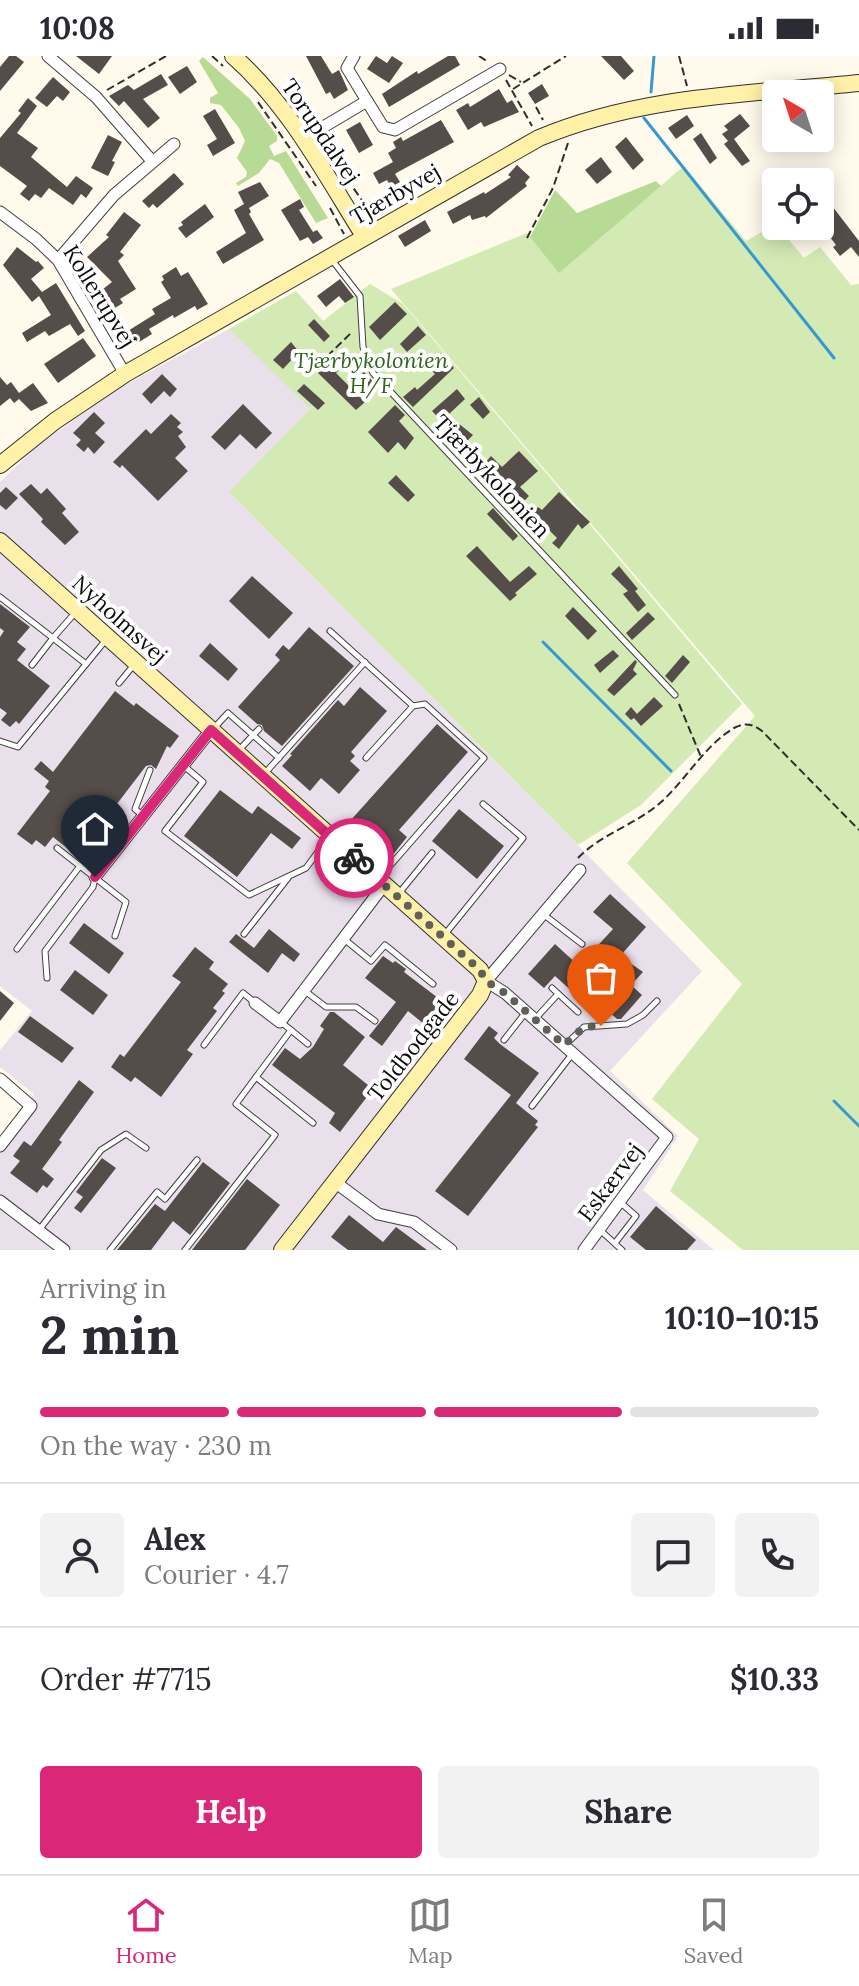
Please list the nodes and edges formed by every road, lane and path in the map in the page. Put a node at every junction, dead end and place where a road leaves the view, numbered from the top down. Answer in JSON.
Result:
{"nodes":[{"id":1,"x":48,"y":56,"type":"edge"},
{"id":2,"x":166,"y":56,"type":"edge"},
{"id":3,"x":212,"y":56,"type":"edge"},
{"id":4,"x":354,"y":56,"type":"edge"},
{"id":5,"x":479,"y":56,"type":"edge"},
{"id":6,"x":566,"y":56,"type":"edge"},
{"id":7,"x":679,"y":56,"type":"edge"},
{"id":8,"x":231,"y":64,"type":"edge"},
{"id":9,"x":500,"y":69,"type":"junction"},
{"id":10,"x":522,"y":83,"type":"junction"},
{"id":11,"x":859,"y":83,"type":"edge"},
{"id":12,"x":511,"y":90,"type":"junction"},
{"id":13,"x":96,"y":97,"type":"junction"},
{"id":14,"x":690,"y":99,"type":"junction"},
{"id":15,"x":257,"y":101,"type":"dead end"},
{"id":16,"x":367,"y":101,"type":"junction"},
{"id":17,"x":536,"y":107,"type":"dead end"},
{"id":18,"x":551,"y":132,"type":"junction"},
{"id":19,"x":303,"y":139,"type":"junction"},
{"id":20,"x":174,"y":144,"type":"dead end"},
{"id":21,"x":152,"y":161,"type":"junction"},
{"id":22,"x":321,"y":192,"type":"dead end"},
{"id":23,"x":327,"y":204,"type":"dead end"},
{"id":24,"x":0,"y":212,"type":"edge"},
{"id":25,"x":527,"y":238,"type":"dead end"},
{"id":26,"x":358,"y":240,"type":"junction"},
{"id":27,"x":329,"y":256,"type":"junction"},
{"id":28,"x":58,"y":260,"type":"junction"},
{"id":29,"x":361,"y":324,"type":"junction"},
{"id":30,"x":310,"y":373,"type":"dead end"},
{"id":31,"x":125,"y":374,"type":"junction"},
{"id":32,"x":0,"y":465,"type":"edge"},
{"id":33,"x":0,"y":541,"type":"edge"},
{"id":34,"x":0,"y":597,"type":"edge"},
{"id":35,"x":77,"y":610,"type":"junction"},
{"id":36,"x":330,"y":631,"type":"dead end"},
{"id":37,"x":108,"y":637,"type":"junction"},
{"id":38,"x":53,"y":638,"type":"junction"},
{"id":39,"x":365,"y":662,"type":"junction"},
{"id":40,"x":136,"y":663,"type":"junction"},
{"id":41,"x":86,"y":664,"type":"junction"},
{"id":42,"x":32,"y":665,"type":"dead end"},
{"id":43,"x":119,"y":683,"type":"dead end"},
{"id":44,"x":675,"y":695,"type":"joint"},
{"id":45,"x":413,"y":706,"type":"junction"},
{"id":46,"x":259,"y":729,"type":"dead end"},
{"id":47,"x":212,"y":730,"type":"junction"},
{"id":48,"x":253,"y":735,"type":"junction"},
{"id":49,"x":0,"y":741,"type":"edge"},
{"id":50,"x":237,"y":753,"type":"junction"},
{"id":51,"x":279,"y":758,"type":"junction"},
{"id":52,"x":366,"y":758,"type":"dead end"},
{"id":53,"x":701,"y":758,"type":"junction"},
{"id":54,"x":183,"y":766,"type":"junction"},
{"id":55,"x":150,"y":770,"type":"dead end"},
{"id":56,"x":263,"y":776,"type":"junction"},
{"id":57,"x":483,"y":804,"type":"dead end"},
{"id":58,"x":143,"y":816,"type":"junction"},
{"id":59,"x":859,"y":830,"type":"edge"},
{"id":60,"x":330,"y":836,"type":"junction"},
{"id":61,"x":57,"y":848,"type":"dead end"},
{"id":62,"x":432,"y":853,"type":"dead end"},
{"id":63,"x":80,"y":866,"type":"junction"},
{"id":64,"x":580,"y":870,"type":"joint"},
{"id":65,"x":290,"y":875,"type":"junction"},
{"id":66,"x":95,"y":877,"type":"junction"},
{"id":67,"x":386,"y":887,"type":"junction"},
{"id":68,"x":543,"y":914,"type":"junction"},
{"id":69,"x":244,"y":934,"type":"dead end"},
{"id":70,"x":115,"y":936,"type":"dead end"},
{"id":71,"x":442,"y":937,"type":"junction"},
{"id":72,"x":344,"y":939,"type":"junction"},
{"id":73,"x":582,"y":944,"type":"dead end"},
{"id":74,"x":17,"y":949,"type":"dead end"},
{"id":75,"x":47,"y":978,"type":"dead end"},
{"id":76,"x":486,"y":981,"type":"junction"},
{"id":77,"x":433,"y":984,"type":"dead end"},
{"id":78,"x":552,"y":988,"type":"dead end"},
{"id":79,"x":305,"y":990,"type":"junction"},
{"id":80,"x":558,"y":994,"type":"junction"},
{"id":81,"x":657,"y":1001,"type":"dead end"},
{"id":82,"x":255,"y":1003,"type":"joint"},
{"id":83,"x":578,"y":1012,"type":"dead end"},
{"id":84,"x":531,"y":1015,"type":"junction"},
{"id":85,"x":375,"y":1021,"type":"dead end"},
{"id":86,"x":280,"y":1022,"type":"junction"},
{"id":87,"x":291,"y":1030,"type":"junction"},
{"id":88,"x":504,"y":1040,"type":"dead end"},
{"id":89,"x":308,"y":1044,"type":"dead end"},
{"id":90,"x":204,"y":1045,"type":"dead end"},
{"id":91,"x":569,"y":1049,"type":"junction"},
{"id":92,"x":256,"y":1077,"type":"junction"},
{"id":93,"x":0,"y":1079,"type":"edge"},
{"id":94,"x":532,"y":1106,"type":"dead end"},
{"id":95,"x":313,"y":1123,"type":"dead end"},
{"id":96,"x":0,"y":1146,"type":"edge"},
{"id":97,"x":146,"y":1148,"type":"dead end"},
{"id":98,"x":197,"y":1160,"type":"dead end"},
{"id":99,"x":335,"y":1182,"type":"junction"},
{"id":100,"x":1,"y":1202,"type":"edge"},
{"id":101,"x":620,"y":1202,"type":"junction"},
{"id":102,"x":39,"y":1230,"type":"junction"},
{"id":103,"x":599,"y":1230,"type":"junction"},
{"id":104,"x":615,"y":1243,"type":"junction"},
{"id":105,"x":60,"y":1249,"type":"edge"},
{"id":106,"x":110,"y":1250,"type":"edge"},
{"id":107,"x":185,"y":1250,"type":"edge"},
{"id":108,"x":282,"y":1250,"type":"edge"},
{"id":109,"x":451,"y":1250,"type":"edge"},
{"id":110,"x":584,"y":1250,"type":"edge"},
{"id":111,"x":622,"y":1250,"type":"edge"}],
"edges":[{"from":1,"to":13,"type":"street"},
{"from":2,"to":13,"type":"path"},
{"from":3,"to":8,"type":"path"},
{"from":4,"to":16,"type":"street"},
{"from":5,"to":9,"type":"path"},
{"from":6,"to":10,"type":"path"},
{"from":7,"to":14,"type":"path"},
{"from":8,"to":19,"type":"street","name":"Torupdalvej"},
{"from":9,"to":10,"type":"path"},
{"from":9,"to":12,"type":"path"},
{"from":9,"to":16,"type":"street"},
{"from":10,"to":12,"type":"path"},
{"from":11,"to":14,"type":"street","name":"Tjærbyvej"},
{"from":12,"to":18,"type":"path"},
{"from":13,"to":21,"type":"street"},
{"from":14,"to":18,"type":"street","name":"Tjærbyvej"},
{"from":15,"to":22,"type":"path"},
{"from":16,"to":19,"type":"street"},
{"from":17,"to":18,"type":"path"},
{"from":18,"to":25,"type":"path"},
{"from":18,"to":26,"type":"street","name":"Tjærbyvej"},
{"from":19,"to":26,"type":"street","name":"Torupdalvej"},
{"from":20,"to":21,"type":"street"},
{"from":21,"to":28,"type":"street"},
{"from":23,"to":26,"type":"path"},
{"from":24,"to":28,"type":"street","name":"Kollerupvej"},
{"from":26,"to":27,"type":"street","name":"Tjærbyvej"},
{"from":27,"to":29,"type":"lane","name":"Tjærbykolonien"},
{"from":27,"to":31,"type":"street","name":"Tjærbyvej"},
{"from":28,"to":31,"type":"street","name":"Kollerupvej"},
{"from":29,"to":30,"type":"path"},
{"from":29,"to":44,"type":"lane","name":"Tjærbykolonien"},
{"from":31,"to":32,"type":"street","name":"Tjærbyvej"},
{"from":33,"to":35,"type":"street","name":"Nyholmsvej"},
{"from":34,"to":38,"type":"lane"},
{"from":35,"to":37,"type":"street","name":"Nyholmsvej"},
{"from":35,"to":38,"type":"lane"},
{"from":36,"to":39,"type":"lane"},
{"from":37,"to":40,"type":"street","name":"Nyholmsvej"},
{"from":37,"to":41,"type":"lane"},
{"from":38,"to":41,"type":"lane"},
{"from":38,"to":42,"type":"lane"},
{"from":39,"to":45,"type":"lane"},
{"from":39,"to":51,"type":"lane"},
{"from":40,"to":43,"type":"lane"},
{"from":40,"to":47,"type":"street","name":"Nyholmsvej"},
{"from":41,"to":49,"type":"lane"},
{"from":44,"to":53,"type":"path"},
{"from":45,"to":52,"type":"lane"},
{"from":45,"to":67,"type":"lane"},
{"from":46,"to":48,"type":"lane"},
{"from":47,"to":48,"type":"lane"},
{"from":47,"to":50,"type":"street","name":"Nyholmsvej"},
{"from":47,"to":54,"type":"street"},
{"from":48,"to":50,"type":"lane"},
{"from":48,"to":51,"type":"lane"},
{"from":50,"to":56,"type":"street","name":"Nyholmsvej"},
{"from":51,"to":56,"type":"lane"},
{"from":53,"to":59,"type":"path"},
{"from":53,"to":64,"type":"path"},
{"from":54,"to":58,"type":"street"},
{"from":54,"to":65,"type":"lane"},
{"from":55,"to":58,"type":"lane"},
{"from":56,"to":60,"type":"street","name":"Nyholmsvej"},
{"from":57,"to":71,"type":"lane"},
{"from":58,"to":66,"type":"street"},
{"from":60,"to":65,"type":"lane"},
{"from":60,"to":67,"type":"street","name":"Nyholmsvej"},
{"from":61,"to":63,"type":"lane"},
{"from":62,"to":67,"type":"lane"},
{"from":63,"to":66,"type":"lane"},
{"from":63,"to":74,"type":"lane"},
{"from":64,"to":68,"type":"street","name":"Toldbodgade"},
{"from":65,"to":69,"type":"lane"},
{"from":66,"to":70,"type":"lane"},
{"from":66,"to":75,"type":"lane"},
{"from":67,"to":71,"type":"street","name":"Nyholmsvej"},
{"from":67,"to":72,"type":"street"},
{"from":68,"to":73,"type":"lane"},
{"from":68,"to":76,"type":"street","name":"Toldbodgade"},
{"from":71,"to":76,"type":"street","name":"Nyholmsvej"},
{"from":72,"to":77,"type":"lane"},
{"from":72,"to":79,"type":"street"},
{"from":76,"to":84,"type":"street","name":"Eskærvej"},
{"from":76,"to":99,"type":"street","name":"Toldbodgade"},
{"from":78,"to":80,"type":"lane"},
{"from":79,"to":85,"type":"lane"},
{"from":79,"to":86,"type":"street"},
{"from":80,"to":83,"type":"lane"},
{"from":80,"to":84,"type":"lane"},
{"from":81,"to":91,"type":"lane"},
{"from":82,"to":86,"type":"street"},
{"from":82,"to":90,"type":"lane"},
{"from":84,"to":88,"type":"lane"},
{"from":84,"to":91,"type":"street","name":"Eskærvej"},
{"from":86,"to":87,"type":"lane"},
{"from":87,"to":89,"type":"lane"},
{"from":87,"to":92,"type":"lane"},
{"from":91,"to":94,"type":"lane"},
{"from":91,"to":101,"type":"street","name":"Eskærvej"},
{"from":92,"to":95,"type":"lane"},
{"from":92,"to":107,"type":"lane"},
{"from":93,"to":96,"type":"street"},
{"from":97,"to":102,"type":"lane"},
{"from":98,"to":106,"type":"lane"},
{"from":99,"to":108,"type":"street","name":"Toldbodgade"},
{"from":99,"to":109,"type":"street"},
{"from":100,"to":102,"type":"street"},
{"from":101,"to":103,"type":"street","name":"Eskærvej"},
{"from":101,"to":104,"type":"lane"},
{"from":102,"to":105,"type":"street"},
{"from":103,"to":104,"type":"lane"},
{"from":103,"to":110,"type":"street","name":"Eskærvej"},
{"from":104,"to":111,"type":"lane"}]}
